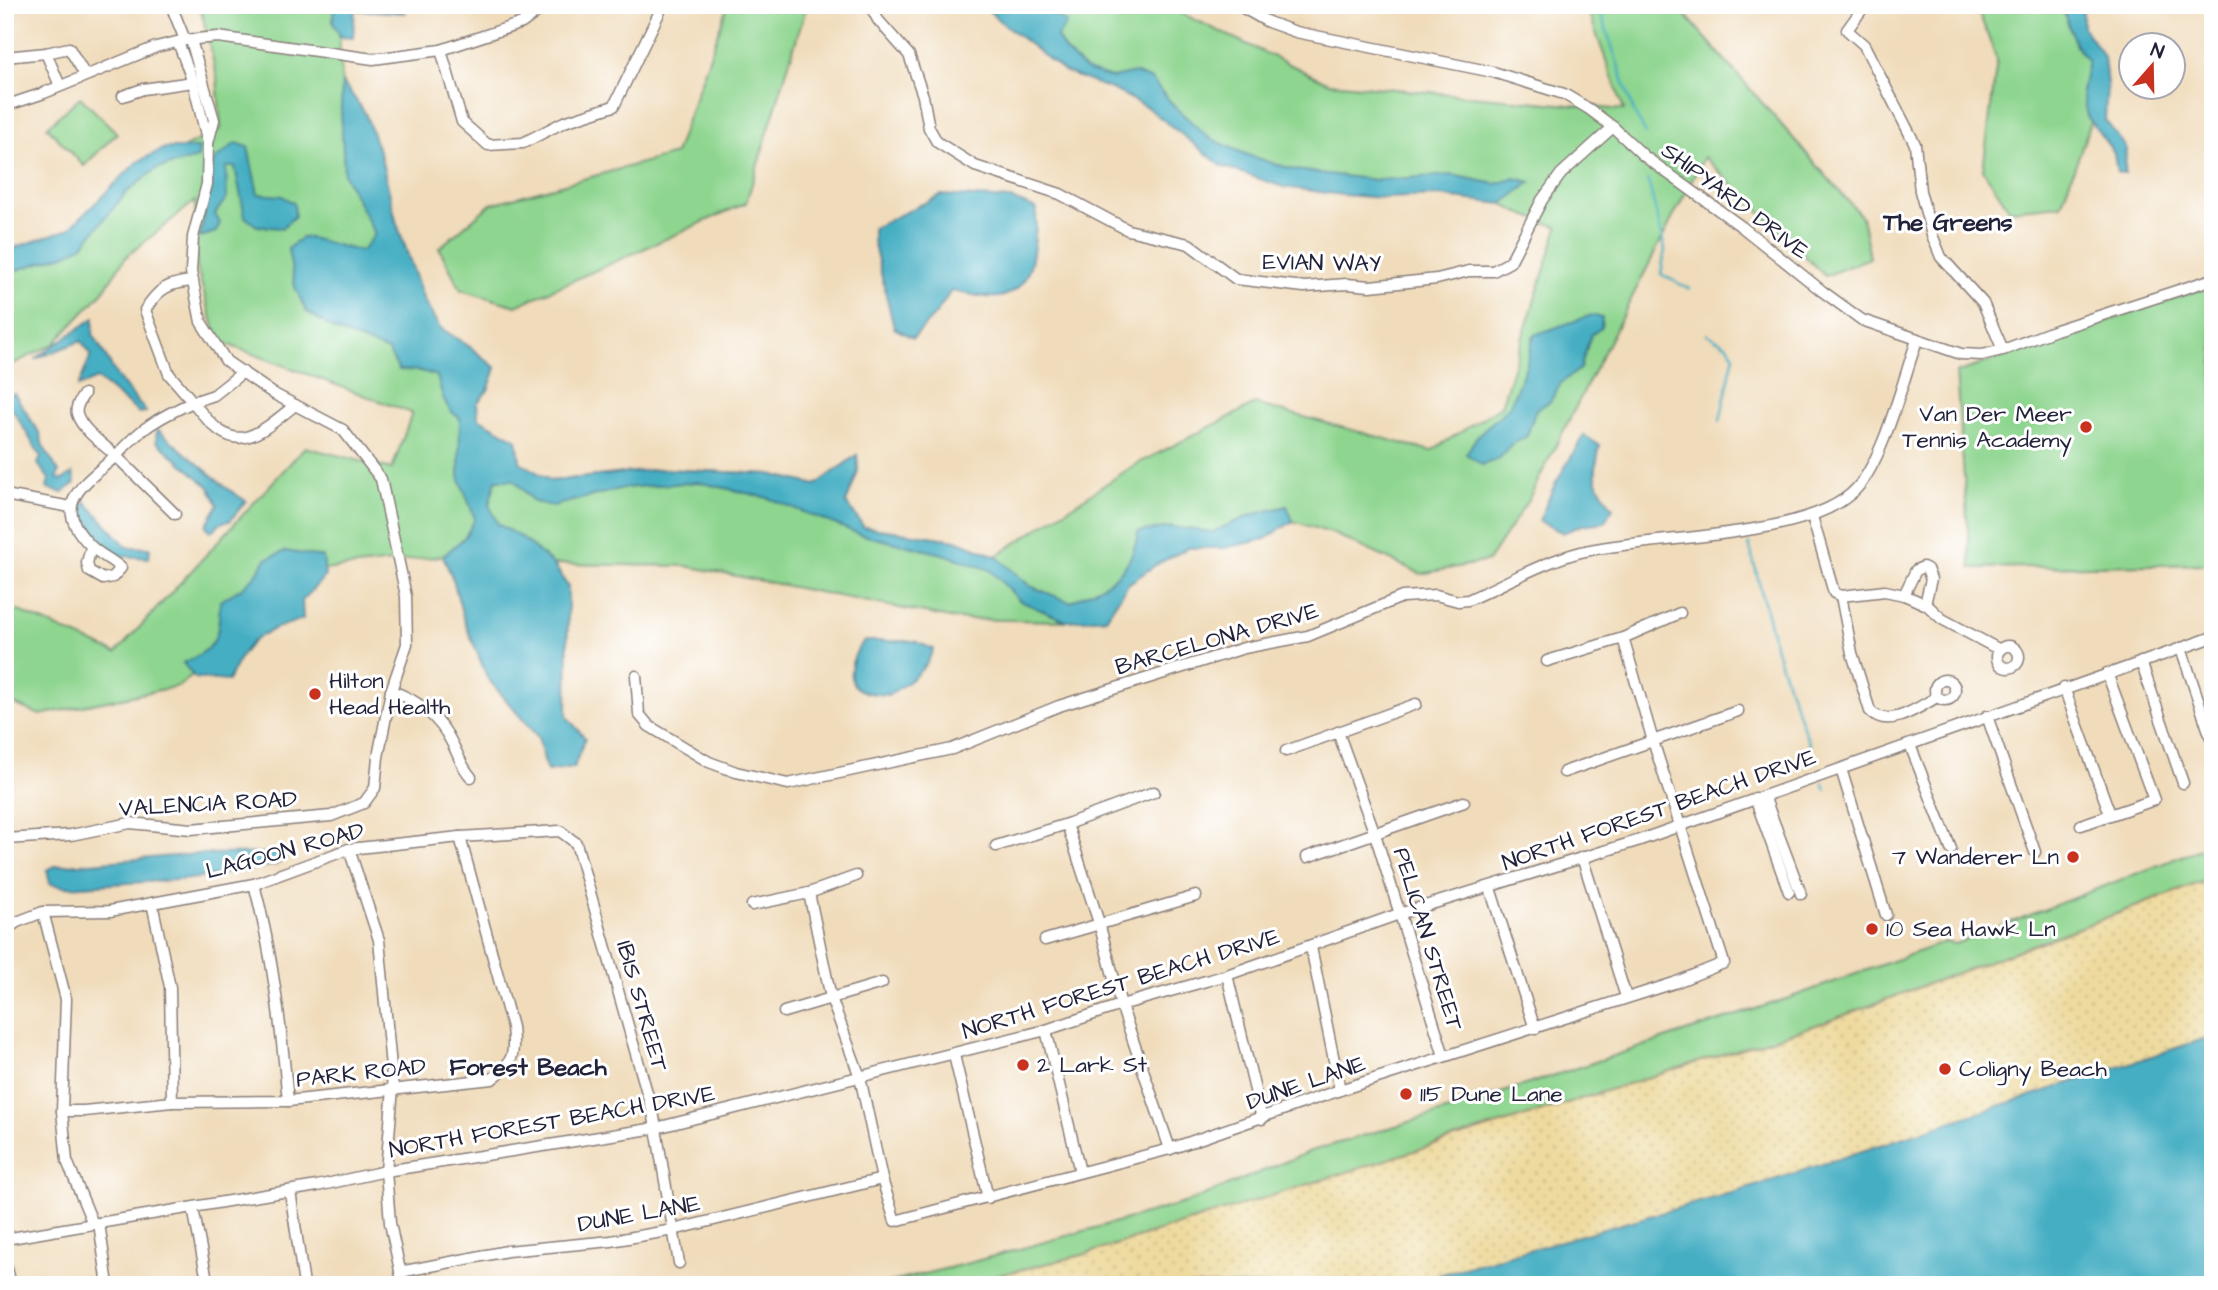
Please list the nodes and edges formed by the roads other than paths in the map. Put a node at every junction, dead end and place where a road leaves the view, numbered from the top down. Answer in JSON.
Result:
{"nodes":[{"id":1,"x":171,"y":5,"type":"edge"},
{"id":2,"x":546,"y":5,"type":"edge"},
{"id":3,"x":663,"y":5,"type":"edge"},
{"id":4,"x":870,"y":5,"type":"edge"},
{"id":5,"x":1238,"y":5,"type":"edge"},
{"id":6,"x":1865,"y":5,"type":"edge"},
{"id":7,"x":185,"y":41,"type":"junction"},
{"id":8,"x":441,"y":50,"type":"junction"},
{"id":9,"x":46,"y":53,"type":"junction"},
{"id":10,"x":5,"y":57,"type":"edge"},
{"id":11,"x":85,"y":75,"type":"junction"},
{"id":12,"x":193,"y":82,"type":"junction"},
{"id":13,"x":60,"y":86,"type":"junction"},
{"id":14,"x":123,"y":96,"type":"dead end"},
{"id":15,"x":5,"y":106,"type":"edge"},
{"id":16,"x":1613,"y":127,"type":"junction"},
{"id":17,"x":208,"y":144,"type":"junction"},
{"id":18,"x":2213,"y":279,"type":"edge"},
{"id":19,"x":193,"y":281,"type":"junction"},
{"id":20,"x":1917,"y":340,"type":"junction"},
{"id":21,"x":2003,"y":350,"type":"junction"},
{"id":22,"x":243,"y":372,"type":"junction"},
{"id":23,"x":84,"y":394,"type":"dead end"},
{"id":24,"x":193,"y":402,"type":"junction"},
{"id":25,"x":295,"y":405,"type":"junction"},
{"id":26,"x":116,"y":456,"type":"junction"},
{"id":27,"x":5,"y":495,"type":"edge"},
{"id":28,"x":71,"y":506,"type":"junction"},
{"id":29,"x":175,"y":514,"type":"dead end"},
{"id":30,"x":1812,"y":516,"type":"junction"},
{"id":31,"x":91,"y":547,"type":"dead end"},
{"id":32,"x":1904,"y":595,"type":"junction"},
{"id":33,"x":1841,"y":596,"type":"junction"},
{"id":34,"x":1925,"y":604,"type":"junction"},
{"id":35,"x":1680,"y":613,"type":"dead end"},
{"id":36,"x":2213,"y":637,"type":"edge"},
{"id":37,"x":1623,"y":638,"type":"junction"},
{"id":38,"x":2181,"y":648,"type":"junction"},
{"id":39,"x":2000,"y":650,"type":"dead end"},
{"id":40,"x":1547,"y":661,"type":"dead end"},
{"id":41,"x":2141,"y":662,"type":"junction"},
{"id":42,"x":2107,"y":673,"type":"junction"},
{"id":43,"x":636,"y":676,"type":"dead end"},
{"id":44,"x":2064,"y":688,"type":"junction"},
{"id":45,"x":391,"y":691,"type":"junction"},
{"id":46,"x":1937,"y":697,"type":"dead end"},
{"id":47,"x":1416,"y":704,"type":"dead end"},
{"id":48,"x":1738,"y":711,"type":"dead end"},
{"id":49,"x":1987,"y":716,"type":"junction"},
{"id":50,"x":1338,"y":732,"type":"junction"},
{"id":51,"x":1653,"y":741,"type":"junction"},
{"id":52,"x":2213,"y":744,"type":"edge"},
{"id":53,"x":1910,"y":745,"type":"junction"},
{"id":54,"x":1286,"y":751,"type":"dead end"},
{"id":55,"x":1841,"y":769,"type":"junction"},
{"id":56,"x":1564,"y":772,"type":"dead end"},
{"id":57,"x":471,"y":777,"type":"dead end"},
{"id":58,"x":2183,"y":783,"type":"dead end"},
{"id":59,"x":1154,"y":792,"type":"dead end"},
{"id":60,"x":1760,"y":797,"type":"junction"},
{"id":61,"x":1464,"y":802,"type":"dead end"},
{"id":62,"x":2110,"y":814,"type":"junction"},
{"id":63,"x":1067,"y":824,"type":"junction"},
{"id":64,"x":1681,"y":825,"type":"junction"},
{"id":65,"x":2081,"y":825,"type":"dead end"},
{"id":66,"x":1375,"y":834,"type":"junction"},
{"id":67,"x":460,"y":837,"type":"junction"},
{"id":68,"x":5,"y":839,"type":"edge"},
{"id":69,"x":576,"y":843,"type":"joint"},
{"id":70,"x":996,"y":846,"type":"dead end"},
{"id":71,"x":349,"y":849,"type":"junction"},
{"id":72,"x":1951,"y":849,"type":"dead end"},
{"id":73,"x":2035,"y":852,"type":"dead end"},
{"id":74,"x":1307,"y":857,"type":"dead end"},
{"id":75,"x":1582,"y":857,"type":"junction"},
{"id":76,"x":856,"y":876,"type":"dead end"},
{"id":77,"x":254,"y":884,"type":"junction"},
{"id":78,"x":1490,"y":888,"type":"junction"},
{"id":79,"x":1789,"y":892,"type":"dead end"},
{"id":80,"x":809,"y":893,"type":"junction"},
{"id":81,"x":1801,"y":894,"type":"dead end"},
{"id":82,"x":1196,"y":896,"type":"dead end"},
{"id":83,"x":152,"y":903,"type":"junction"},
{"id":84,"x":752,"y":905,"type":"dead end"},
{"id":85,"x":43,"y":912,"type":"junction"},
{"id":86,"x":1399,"y":914,"type":"junction"},
{"id":87,"x":1886,"y":915,"type":"dead end"},
{"id":88,"x":1099,"y":923,"type":"junction"},
{"id":89,"x":5,"y":930,"type":"edge"},
{"id":90,"x":1045,"y":940,"type":"dead end"},
{"id":91,"x":1311,"y":947,"type":"junction"},
{"id":92,"x":1227,"y":975,"type":"junction"},
{"id":93,"x":882,"y":983,"type":"dead end"},
{"id":94,"x":1626,"y":997,"type":"junction"},
{"id":95,"x":831,"y":998,"type":"junction"},
{"id":96,"x":1121,"y":1005,"type":"junction"},
{"id":97,"x":784,"y":1012,"type":"dead end"},
{"id":98,"x":1535,"y":1029,"type":"junction"},
{"id":99,"x":1046,"y":1030,"type":"junction"},
{"id":100,"x":954,"y":1055,"type":"junction"},
{"id":101,"x":1444,"y":1056,"type":"junction"},
{"id":102,"x":860,"y":1077,"type":"junction"},
{"id":103,"x":393,"y":1088,"type":"junction"},
{"id":104,"x":1340,"y":1090,"type":"junction"},
{"id":105,"x":288,"y":1101,"type":"junction"},
{"id":106,"x":172,"y":1102,"type":"junction"},
{"id":107,"x":62,"y":1111,"type":"junction"},
{"id":108,"x":1262,"y":1119,"type":"junction"},
{"id":109,"x":656,"y":1128,"type":"junction"},
{"id":110,"x":1170,"y":1149,"type":"junction"},
{"id":111,"x":386,"y":1171,"type":"junction"},
{"id":112,"x":1080,"y":1172,"type":"junction"},
{"id":113,"x":882,"y":1179,"type":"junction"},
{"id":114,"x":290,"y":1191,"type":"junction"},
{"id":115,"x":988,"y":1198,"type":"junction"},
{"id":116,"x":193,"y":1208,"type":"junction"},
{"id":117,"x":96,"y":1224,"type":"junction"},
{"id":118,"x":673,"y":1230,"type":"junction"},
{"id":119,"x":5,"y":1239,"type":"edge"},
{"id":120,"x":5,"y":1260,"type":"edge"},
{"id":121,"x":679,"y":1263,"type":"dead end"},
{"id":122,"x":400,"y":1272,"type":"junction"},
{"id":123,"x":11,"y":1285,"type":"edge"},
{"id":124,"x":108,"y":1285,"type":"edge"},
{"id":125,"x":208,"y":1285,"type":"edge"},
{"id":126,"x":304,"y":1285,"type":"edge"},
{"id":127,"x":403,"y":1285,"type":"edge"}],
"edges":[{"from":1,"to":7,"type":"street"},
{"from":2,"to":8,"type":"street"},
{"from":3,"to":8,"type":"street"},
{"from":4,"to":16,"type":"street","name":"EVIAN WAY"},
{"from":5,"to":16,"type":"street","name":"SHIPYARD DRIVE"},
{"from":6,"to":21,"type":"street"},
{"from":7,"to":8,"type":"street"},
{"from":7,"to":11,"type":"street"},
{"from":7,"to":12,"type":"street","name":"VALENCIA ROAD"},
{"from":7,"to":17,"type":"street","name":"VALENCIA ROAD"},
{"from":9,"to":10,"type":"street"},
{"from":9,"to":11,"type":"street"},
{"from":9,"to":13,"type":"street"},
{"from":11,"to":13,"type":"street"},
{"from":12,"to":14,"type":"street"},
{"from":12,"to":17,"type":"street","name":"VALENCIA ROAD"},
{"from":13,"to":15,"type":"street"},
{"from":16,"to":20,"type":"street","name":"SHIPYARD DRIVE"},
{"from":17,"to":19,"type":"street","name":"VALENCIA ROAD"},
{"from":18,"to":21,"type":"street","name":"SHIPYARD DRIVE"},
{"from":19,"to":22,"type":"street","name":"VALENCIA ROAD"},
{"from":19,"to":24,"type":"street"},
{"from":20,"to":21,"type":"street","name":"SHIPYARD DRIVE"},
{"from":20,"to":30,"type":"street","name":"BARCELONA DRIVE"},
{"from":22,"to":24,"type":"street"},
{"from":22,"to":25,"type":"street","name":"VALENCIA ROAD"},
{"from":23,"to":26,"type":"street"},
{"from":24,"to":25,"type":"street"},
{"from":24,"to":26,"type":"street"},
{"from":25,"to":45,"type":"street","name":"VALENCIA ROAD"},
{"from":26,"to":28,"type":"street"},
{"from":26,"to":29,"type":"street"},
{"from":27,"to":28,"type":"street"},
{"from":28,"to":31,"type":"street"},
{"from":30,"to":33,"type":"street"},
{"from":30,"to":43,"type":"street","name":"BARCELONA DRIVE"},
{"from":32,"to":33,"type":"street"},
{"from":32,"to":34,"type":"street"},
{"from":32,"to":34,"type":"street"},
{"from":33,"to":46,"type":"street"},
{"from":34,"to":39,"type":"street"},
{"from":35,"to":37,"type":"street"},
{"from":36,"to":38,"type":"street","name":"NORTH FOREST BEACH DRIVE"},
{"from":37,"to":40,"type":"street"},
{"from":37,"to":51,"type":"street"},
{"from":38,"to":41,"type":"street","name":"NORTH FOREST BEACH DRIVE"},
{"from":38,"to":52,"type":"street"},
{"from":41,"to":42,"type":"street","name":"NORTH FOREST BEACH DRIVE"},
{"from":41,"to":58,"type":"street"},
{"from":42,"to":44,"type":"street","name":"NORTH FOREST BEACH DRIVE"},
{"from":42,"to":62,"type":"street"},
{"from":44,"to":49,"type":"street","name":"NORTH FOREST BEACH DRIVE"},
{"from":44,"to":62,"type":"street"},
{"from":45,"to":57,"type":"street"},
{"from":45,"to":68,"type":"street","name":"VALENCIA ROAD"},
{"from":47,"to":50,"type":"street"},
{"from":48,"to":51,"type":"street"},
{"from":49,"to":53,"type":"street","name":"NORTH FOREST BEACH DRIVE"},
{"from":49,"to":73,"type":"street"},
{"from":50,"to":54,"type":"street"},
{"from":50,"to":66,"type":"street","name":"PELICAN STREET"},
{"from":51,"to":56,"type":"street"},
{"from":51,"to":64,"type":"street"},
{"from":53,"to":55,"type":"street","name":"NORTH FOREST BEACH DRIVE"},
{"from":53,"to":72,"type":"street"},
{"from":55,"to":60,"type":"street","name":"NORTH FOREST BEACH DRIVE"},
{"from":55,"to":87,"type":"street"},
{"from":59,"to":63,"type":"street"},
{"from":60,"to":64,"type":"street","name":"NORTH FOREST BEACH DRIVE"},
{"from":60,"to":79,"type":"street"},
{"from":60,"to":81,"type":"street"},
{"from":61,"to":66,"type":"street","name":"PELICAN STREET"},
{"from":62,"to":65,"type":"street"},
{"from":63,"to":70,"type":"street"},
{"from":63,"to":88,"type":"street"},
{"from":64,"to":75,"type":"street","name":"NORTH FOREST BEACH DRIVE"},
{"from":64,"to":94,"type":"street","name":"DUNE LANE"},
{"from":66,"to":74,"type":"street","name":"PELICAN STREET"},
{"from":66,"to":86,"type":"street","name":"PELICAN STREET"},
{"from":67,"to":69,"type":"street","name":"LAGOON ROAD"},
{"from":67,"to":71,"type":"street","name":"LAGOON ROAD"},
{"from":67,"to":103,"type":"street","name":"PARK ROAD"},
{"from":69,"to":109,"type":"street","name":"IBIS STREET"},
{"from":71,"to":77,"type":"street","name":"LAGOON ROAD"},
{"from":71,"to":103,"type":"street"},
{"from":75,"to":78,"type":"street","name":"NORTH FOREST BEACH DRIVE"},
{"from":75,"to":94,"type":"street"},
{"from":76,"to":80,"type":"street"},
{"from":77,"to":83,"type":"street","name":"LAGOON ROAD"},
{"from":77,"to":105,"type":"street"},
{"from":78,"to":86,"type":"street","name":"NORTH FOREST BEACH DRIVE"},
{"from":78,"to":98,"type":"street"},
{"from":80,"to":84,"type":"street"},
{"from":80,"to":95,"type":"street"},
{"from":82,"to":88,"type":"street"},
{"from":83,"to":85,"type":"street","name":"LAGOON ROAD"},
{"from":83,"to":106,"type":"street"},
{"from":85,"to":89,"type":"street","name":"LAGOON ROAD"},
{"from":85,"to":107,"type":"street"},
{"from":86,"to":91,"type":"street","name":"NORTH FOREST BEACH DRIVE"},
{"from":86,"to":101,"type":"street","name":"PELICAN STREET"},
{"from":88,"to":90,"type":"street"},
{"from":88,"to":96,"type":"street"},
{"from":91,"to":92,"type":"street","name":"NORTH FOREST BEACH DRIVE"},
{"from":91,"to":104,"type":"street"},
{"from":92,"to":96,"type":"street","name":"NORTH FOREST BEACH DRIVE"},
{"from":92,"to":108,"type":"street"},
{"from":93,"to":95,"type":"street"},
{"from":94,"to":98,"type":"street","name":"DUNE LANE"},
{"from":95,"to":97,"type":"street"},
{"from":95,"to":102,"type":"street"},
{"from":96,"to":99,"type":"street","name":"NORTH FOREST BEACH DRIVE"},
{"from":96,"to":110,"type":"street"},
{"from":98,"to":101,"type":"street","name":"DUNE LANE"},
{"from":99,"to":100,"type":"street","name":"NORTH FOREST BEACH DRIVE"},
{"from":99,"to":112,"type":"street"},
{"from":100,"to":102,"type":"street","name":"NORTH FOREST BEACH DRIVE"},
{"from":100,"to":115,"type":"street"},
{"from":101,"to":104,"type":"street","name":"DUNE LANE"},
{"from":102,"to":109,"type":"street","name":"NORTH FOREST BEACH DRIVE"},
{"from":102,"to":113,"type":"street"},
{"from":103,"to":105,"type":"street","name":"PARK ROAD"},
{"from":103,"to":111,"type":"street"},
{"from":104,"to":108,"type":"street","name":"DUNE LANE"},
{"from":105,"to":106,"type":"street","name":"PARK ROAD"},
{"from":106,"to":107,"type":"street","name":"PARK ROAD"},
{"from":107,"to":117,"type":"street"},
{"from":108,"to":110,"type":"street","name":"DUNE LANE"},
{"from":109,"to":111,"type":"street","name":"NORTH FOREST BEACH DRIVE"},
{"from":109,"to":118,"type":"street","name":"IBIS STREET"},
{"from":110,"to":112,"type":"street","name":"DUNE LANE"},
{"from":111,"to":114,"type":"street","name":"NORTH FOREST BEACH DRIVE"},
{"from":111,"to":122,"type":"street"},
{"from":112,"to":115,"type":"street","name":"DUNE LANE"},
{"from":113,"to":115,"type":"street","name":"DUNE LANE"},
{"from":113,"to":118,"type":"street","name":"DUNE LANE"},
{"from":114,"to":116,"type":"street","name":"NORTH FOREST BEACH DRIVE"},
{"from":114,"to":126,"type":"street"},
{"from":116,"to":117,"type":"street","name":"NORTH FOREST BEACH DRIVE"},
{"from":116,"to":125,"type":"street"},
{"from":117,"to":119,"type":"street","name":"NORTH FOREST BEACH DRIVE"},
{"from":117,"to":124,"type":"street"},
{"from":118,"to":121,"type":"street","name":"IBIS STREET"},
{"from":118,"to":122,"type":"street","name":"DUNE LANE"},
{"from":120,"to":123,"type":"street"},
{"from":122,"to":127,"type":"street"}]}
